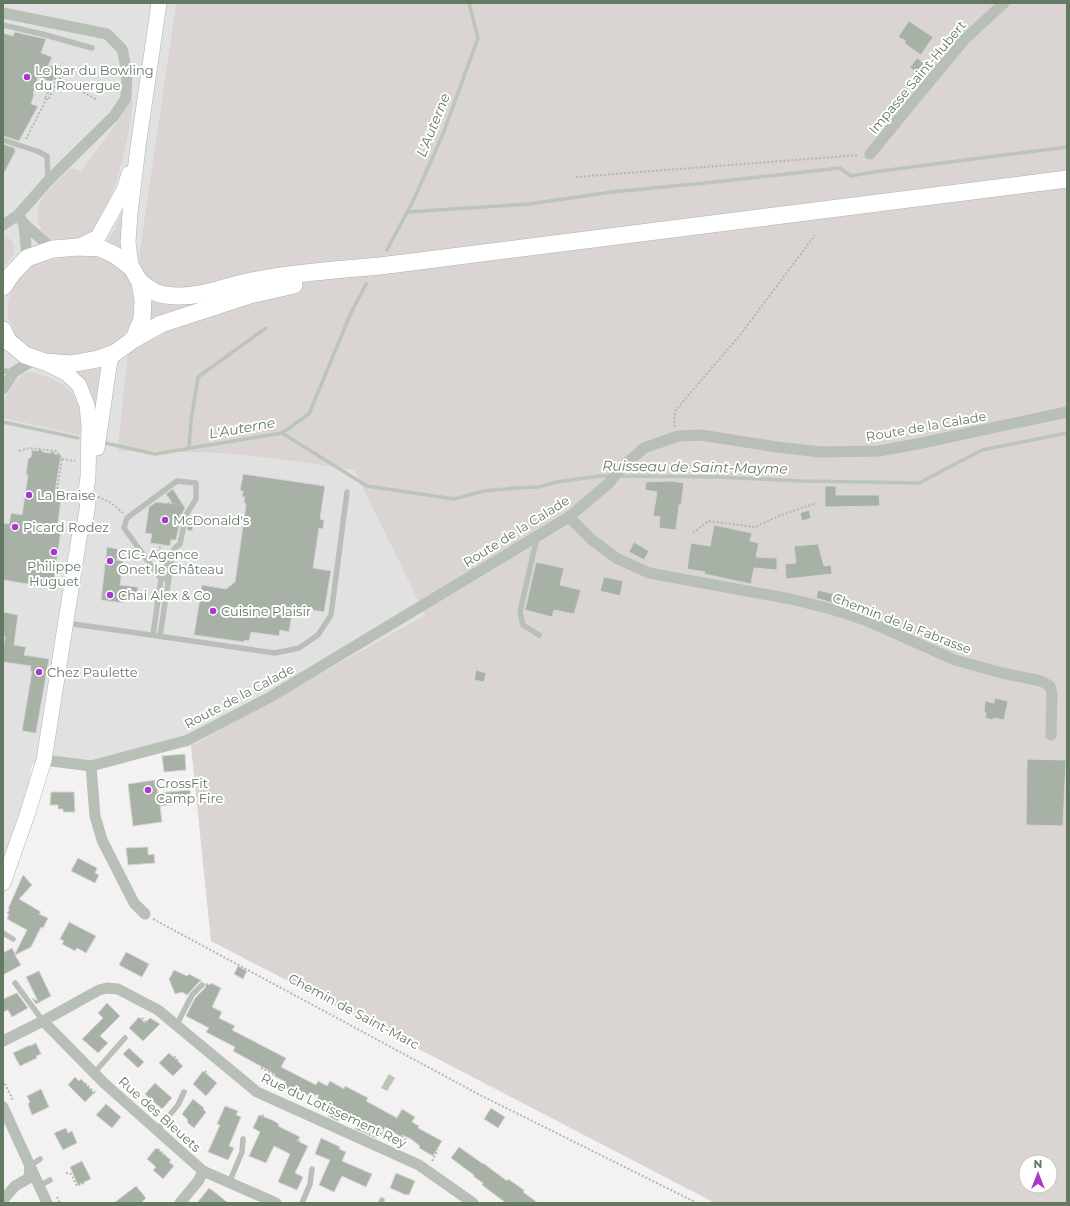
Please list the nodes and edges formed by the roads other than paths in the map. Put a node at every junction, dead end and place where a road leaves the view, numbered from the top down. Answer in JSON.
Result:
{"nodes":[{"id":1,"x":159,"y":3,"type":"edge"},
{"id":2,"x":1004,"y":3,"type":"edge"},
{"id":3,"x":3,"y":13,"type":"edge"},
{"id":4,"x":3,"y":25,"type":"edge"},
{"id":5,"x":92,"y":48,"type":"dead end"},
{"id":6,"x":3,"y":140,"type":"edge"},
{"id":7,"x":138,"y":146,"type":"junction"},
{"id":8,"x":870,"y":154,"type":"road end"},
{"id":9,"x":1067,"y":179,"type":"edge"},
{"id":10,"x":48,"y":181,"type":"junction"},
{"id":11,"x":21,"y":219,"type":"junction"},
{"id":12,"x":3,"y":226,"type":"edge"},
{"id":13,"x":78,"y":247,"type":"junction"},
{"id":14,"x":53,"y":249,"type":"junction"},
{"id":15,"x":27,"y":258,"type":"junction"},
{"id":16,"x":380,"y":266,"type":"junction"},
{"id":17,"x":131,"y":267,"type":"junction"},
{"id":18,"x":140,"y":282,"type":"junction"},
{"id":19,"x":3,"y":287,"type":"edge"},
{"id":20,"x":8,"y":339,"type":"edge"},
{"id":21,"x":134,"y":339,"type":"junction"},
{"id":22,"x":114,"y":353,"type":"junction"},
{"id":23,"x":40,"y":361,"type":"junction"},
{"id":24,"x":9,"y":372,"type":"edge"},
{"id":25,"x":3,"y":389,"type":"edge"},
{"id":26,"x":1067,"y":412,"type":"edge"},
{"id":27,"x":88,"y":477,"type":"junction"},
{"id":28,"x":347,"y":492,"type":"dead end"},
{"id":29,"x":569,"y":517,"type":"junction"},
{"id":30,"x":537,"y":537,"type":"junction"},
{"id":31,"x":65,"y":623,"type":"junction"},
{"id":32,"x":153,"y":635,"type":"junction"},
{"id":33,"x":539,"y":635,"type":"dead end"},
{"id":34,"x":160,"y":636,"type":"junction"},
{"id":35,"x":1051,"y":734,"type":"dead end"},
{"id":36,"x":44,"y":760,"type":"junction"},
{"id":37,"x":91,"y":766,"type":"junction"},
{"id":38,"x":27,"y":815,"type":"junction"},
{"id":39,"x":3,"y":855,"type":"edge"},
{"id":40,"x":3,"y":883,"type":"edge"},
{"id":41,"x":145,"y":914,"type":"road end"},
{"id":42,"x":3,"y":933,"type":"edge"},
{"id":43,"x":13,"y":939,"type":"dead end"},
{"id":44,"x":15,"y":983,"type":"dead end"},
{"id":45,"x":202,"y":985,"type":"dead end"},
{"id":46,"x":44,"y":1021,"type":"junction"},
{"id":47,"x":176,"y":1026,"type":"junction"},
{"id":48,"x":125,"y":1038,"type":"dead end"},
{"id":49,"x":3,"y":1041,"type":"edge"},
{"id":50,"x":94,"y":1073,"type":"junction"},
{"id":51,"x":184,"y":1092,"type":"dead end"},
{"id":52,"x":3,"y":1108,"type":"edge"},
{"id":53,"x":157,"y":1130,"type":"junction"},
{"id":54,"x":243,"y":1139,"type":"dead end"},
{"id":55,"x":40,"y":1159,"type":"dead end"},
{"id":56,"x":30,"y":1166,"type":"junction"},
{"id":57,"x":312,"y":1169,"type":"dead end"},
{"id":58,"x":203,"y":1171,"type":"junction"},
{"id":59,"x":50,"y":1180,"type":"dead end"},
{"id":60,"x":229,"y":1183,"type":"junction"},
{"id":61,"x":39,"y":1186,"type":"junction"},
{"id":62,"x":3,"y":1200,"type":"edge"},
{"id":63,"x":47,"y":1203,"type":"edge"},
{"id":64,"x":180,"y":1203,"type":"edge"},
{"id":65,"x":276,"y":1203,"type":"edge"},
{"id":66,"x":302,"y":1203,"type":"edge"},
{"id":67,"x":473,"y":1203,"type":"edge"}],
"edges":[{"from":1,"to":7,"type":"main road"},
{"from":2,"to":8,"type":"street","name":"Impasse Saint-Hubert"},
{"from":3,"to":10,"type":"street"},
{"from":4,"to":5,"type":"lane"},
{"from":6,"to":10,"type":"lane"},
{"from":7,"to":13,"type":"main road"},
{"from":7,"to":17,"type":"main road"},
{"from":9,"to":16,"type":"main road"},
{"from":10,"to":11,"type":"street"},
{"from":11,"to":12,"type":"street"},
{"from":11,"to":14,"type":"street"},
{"from":11,"to":15,"type":"street"},
{"from":13,"to":14,"type":"main road"},
{"from":13,"to":17,"type":"main road"},
{"from":14,"to":15,"type":"main road"},
{"from":15,"to":19,"type":"main road"},
{"from":16,"to":18,"type":"main road"},
{"from":16,"to":21,"type":"main road"},
{"from":17,"to":18,"type":"main road"},
{"from":18,"to":21,"type":"main road"},
{"from":20,"to":23,"type":"main road"},
{"from":20,"to":24,"type":"street"},
{"from":21,"to":22,"type":"main road"},
{"from":22,"to":23,"type":"main road"},
{"from":22,"to":27,"type":"main road"},
{"from":23,"to":24,"type":"street"},
{"from":23,"to":27,"type":"main road"},
{"from":24,"to":25,"type":"street"},
{"from":26,"to":29,"type":"street","name":"Route de la Calade"},
{"from":27,"to":31,"type":"main road"},
{"from":28,"to":34,"type":"lane"},
{"from":29,"to":30,"type":"street","name":"Route de la Calade"},
{"from":29,"to":35,"type":"street","name":"Chemin de la Fabrasse"},
{"from":30,"to":33,"type":"lane"},
{"from":30,"to":37,"type":"street","name":"Route de la Calade"},
{"from":31,"to":32,"type":"lane"},
{"from":31,"to":36,"type":"main road"},
{"from":32,"to":34,"type":"lane"},
{"from":32,"to":34,"type":"lane"},
{"from":36,"to":37,"type":"street","name":"Route de la Calade"},
{"from":36,"to":38,"type":"main road"},
{"from":37,"to":41,"type":"street"},
{"from":38,"to":39,"type":"main road"},
{"from":38,"to":40,"type":"main road"},
{"from":42,"to":43,"type":"lane"},
{"from":44,"to":46,"type":"lane","name":"Rue des Bleuets"},
{"from":45,"to":47,"type":"lane"},
{"from":46,"to":47,"type":"street","name":"Rue du Lotissement Rey"},
{"from":46,"to":49,"type":"street"},
{"from":46,"to":50,"type":"street","name":"Rue des Bleuets"},
{"from":47,"to":67,"type":"street","name":"Rue du Lotissement Rey"},
{"from":48,"to":50,"type":"lane"},
{"from":50,"to":53,"type":"street","name":"Rue des Bleuets"},
{"from":51,"to":53,"type":"lane"},
{"from":52,"to":56,"type":"street"},
{"from":53,"to":58,"type":"street","name":"Rue des Bleuets"},
{"from":54,"to":60,"type":"lane"},
{"from":55,"to":56,"type":"lane"},
{"from":56,"to":61,"type":"street"},
{"from":56,"to":62,"type":"street"},
{"from":57,"to":66,"type":"lane"},
{"from":58,"to":60,"type":"street","name":"Rue des Bleuets"},
{"from":58,"to":64,"type":"street"},
{"from":59,"to":61,"type":"lane"},
{"from":60,"to":65,"type":"street","name":"Rue des Bleuets"},
{"from":61,"to":63,"type":"street"}]}
